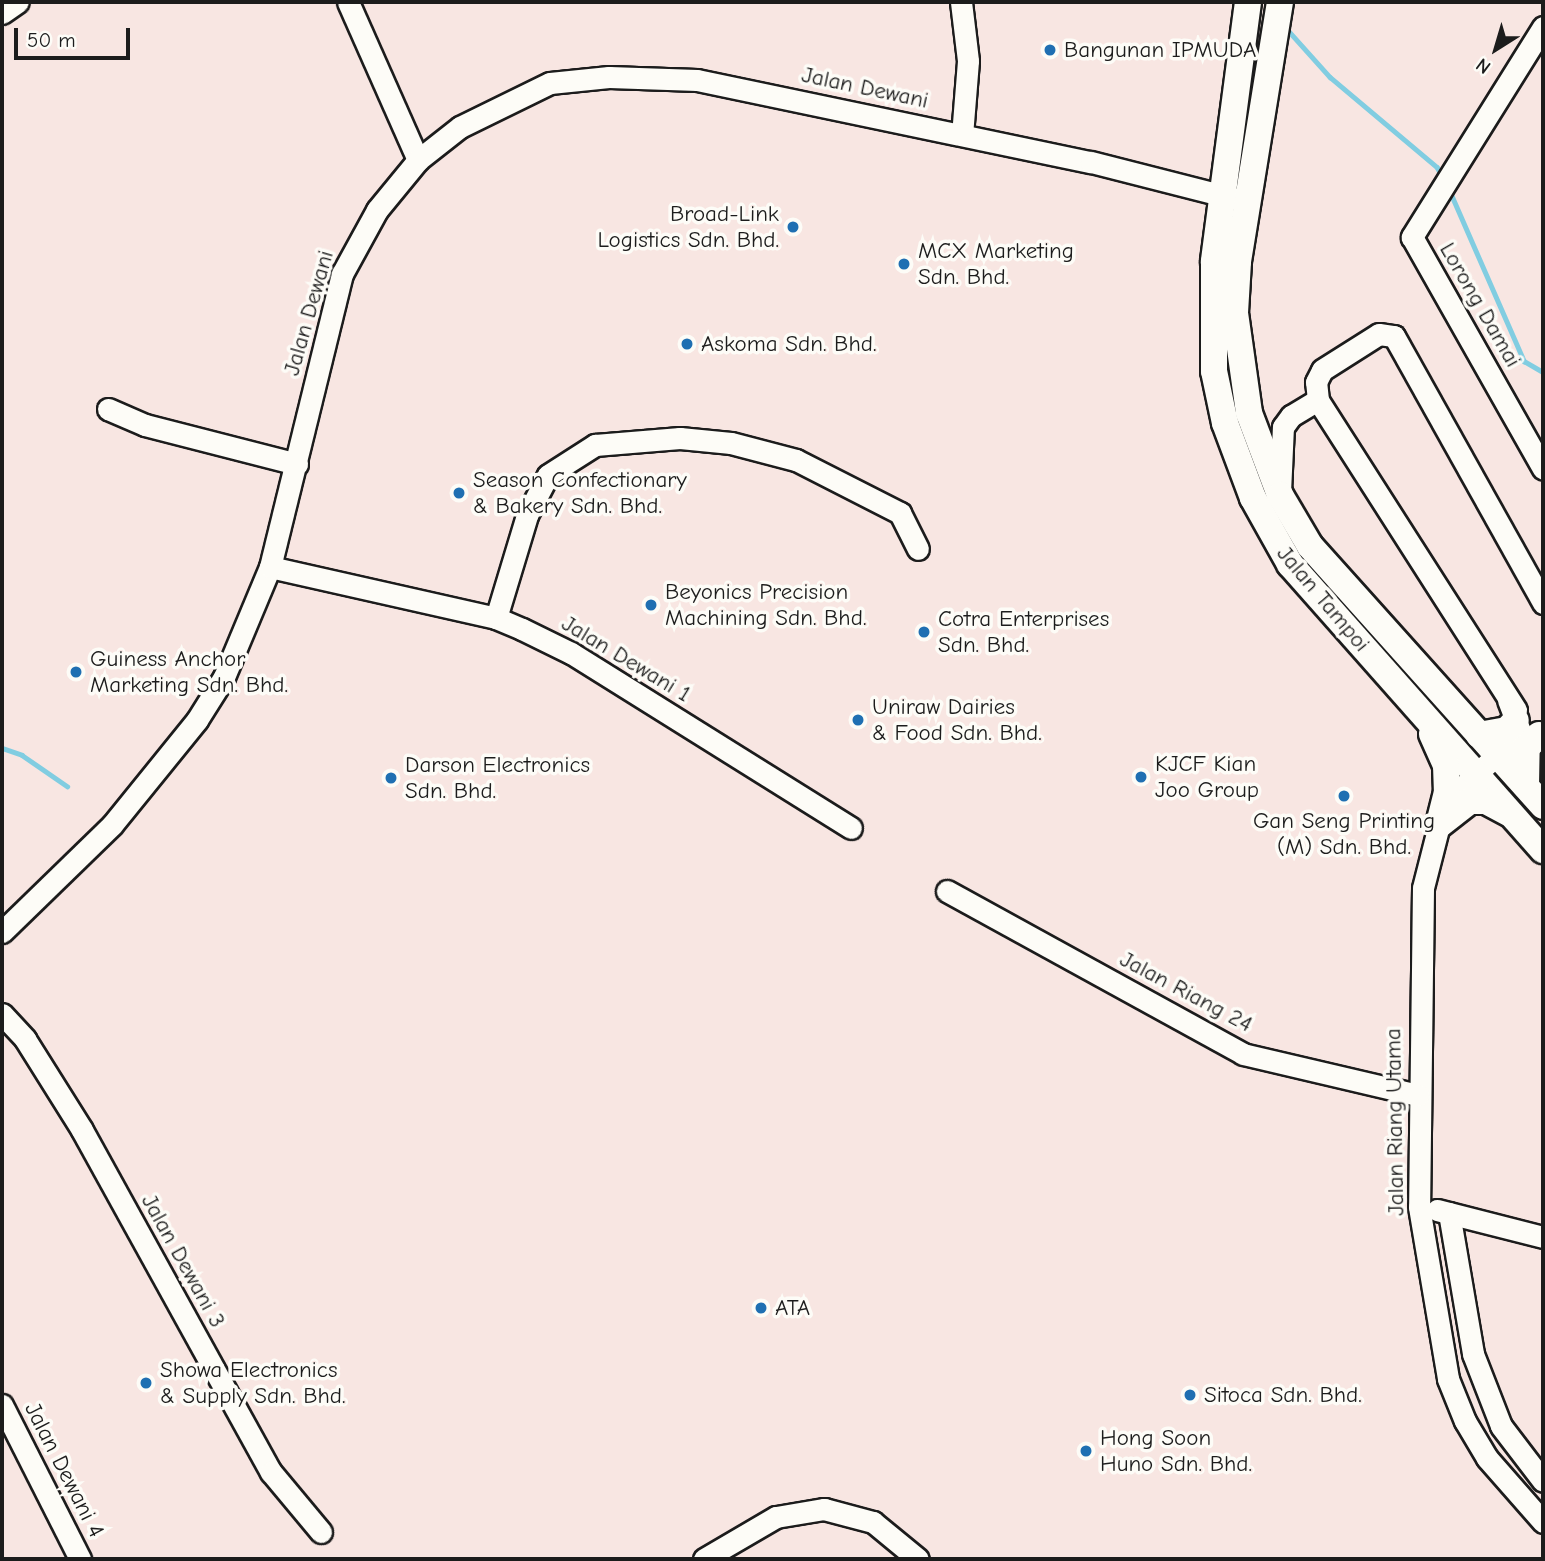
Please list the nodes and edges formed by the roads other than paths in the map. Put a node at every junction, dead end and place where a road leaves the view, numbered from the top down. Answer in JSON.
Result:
{"nodes":[{"id":1,"x":18,"y":2,"type":"edge"},
{"id":2,"x":348,"y":2,"type":"edge"},
{"id":3,"x":961,"y":2,"type":"edge"},
{"id":4,"x":1280,"y":6,"type":"edge"},
{"id":5,"x":1247,"y":10,"type":"edge"},
{"id":6,"x":2,"y":13,"type":"edge"},
{"id":7,"x":1543,"y":27,"type":"edge"},
{"id":8,"x":962,"y":135,"type":"junction"},
{"id":9,"x":418,"y":160,"type":"junction"},
{"id":10,"x":1223,"y":195,"type":"junction"},
{"id":11,"x":1248,"y":202,"type":"junction"},
{"id":12,"x":1318,"y":400,"type":"junction"},
{"id":13,"x":108,"y":409,"type":"dead end"},
{"id":14,"x":297,"y":464,"type":"junction"},
{"id":15,"x":1543,"y":469,"type":"edge"},
{"id":16,"x":1280,"y":495,"type":"junction"},
{"id":17,"x":918,"y":549,"type":"dead end"},
{"id":18,"x":270,"y":566,"type":"junction"},
{"id":19,"x":1543,"y":603,"type":"edge"},
{"id":20,"x":496,"y":618,"type":"junction"},
{"id":21,"x":1512,"y":710,"type":"junction"},
{"id":22,"x":1424,"y":717,"type":"junction"},
{"id":23,"x":1479,"y":735,"type":"junction"},
{"id":24,"x":1541,"y":736,"type":"edge"},
{"id":25,"x":1498,"y":754,"type":"junction"},
{"id":26,"x":1476,"y":773,"type":"junction"},
{"id":27,"x":1535,"y":796,"type":"edge"},
{"id":28,"x":1512,"y":814,"type":"junction"},
{"id":29,"x":1439,"y":825,"type":"junction"},
{"id":30,"x":851,"y":828,"type":"dead end"},
{"id":31,"x":1543,"y":850,"type":"edge"},
{"id":32,"x":947,"y":891,"type":"dead end"},
{"id":33,"x":2,"y":932,"type":"edge"},
{"id":34,"x":2,"y":1014,"type":"edge"},
{"id":35,"x":1418,"y":1095,"type":"junction"},
{"id":36,"x":1419,"y":1207,"type":"junction"},
{"id":37,"x":1448,"y":1213,"type":"junction"},
{"id":38,"x":1543,"y":1237,"type":"edge"},
{"id":39,"x":2,"y":1405,"type":"edge"},
{"id":40,"x":1543,"y":1482,"type":"edge"},
{"id":41,"x":1543,"y":1522,"type":"edge"},
{"id":42,"x":321,"y":1532,"type":"dead end"},
{"id":43,"x":80,"y":1559,"type":"edge"},
{"id":44,"x":704,"y":1559,"type":"edge"},
{"id":45,"x":918,"y":1559,"type":"edge"}],
"edges":[{"from":1,"to":6,"type":"street"},
{"from":2,"to":9,"type":"street"},
{"from":3,"to":8,"type":"street"},
{"from":4,"to":11,"type":"main road","name":"Jalan Tampoi"},
{"from":5,"to":10,"type":"main road","name":"Jalan Tampoi"},
{"from":7,"to":15,"type":"street","name":"Lorong Damai"},
{"from":8,"to":9,"type":"street","name":"Jalan Dewani"},
{"from":8,"to":10,"type":"street","name":"Jalan Dewani"},
{"from":9,"to":14,"type":"street","name":"Jalan Dewani"},
{"from":10,"to":11,"type":"street","name":"Jalan Dewani"},
{"from":10,"to":22,"type":"main road","name":"Jalan Tampoi"},
{"from":11,"to":16,"type":"main road","name":"Jalan Tampoi"},
{"from":12,"to":16,"type":"street"},
{"from":12,"to":19,"type":"street"},
{"from":12,"to":21,"type":"street"},
{"from":13,"to":14,"type":"street"},
{"from":14,"to":18,"type":"street","name":"Jalan Dewani"},
{"from":16,"to":23,"type":"main road","name":"Jalan Tampoi"},
{"from":17,"to":20,"type":"street"},
{"from":18,"to":20,"type":"street","name":"Jalan Dewani 1"},
{"from":18,"to":33,"type":"street","name":"Jalan Dewani"},
{"from":20,"to":30,"type":"street","name":"Jalan Dewani 1"},
{"from":21,"to":23,"type":"main road"},
{"from":21,"to":24,"type":"street"},
{"from":21,"to":25,"type":"street","name":"Jalan Riang Utama"},
{"from":22,"to":26,"type":"main road","name":"Jalan Tampoi"},
{"from":22,"to":29,"type":"main road"},
{"from":23,"to":25,"type":"main road","name":"Jalan Tampoi"},
{"from":24,"to":27,"type":"main road"},
{"from":25,"to":26,"type":"street","name":"Jalan Riang Utama"},
{"from":25,"to":27,"type":"main road","name":"Jalan Tampoi"},
{"from":26,"to":28,"type":"main road","name":"Jalan Tampoi"},
{"from":26,"to":29,"type":"street","name":"Jalan Riang Utama"},
{"from":28,"to":29,"type":"main road"},
{"from":28,"to":31,"type":"main road","name":"Jalan Tampoi"},
{"from":29,"to":35,"type":"street","name":"Jalan Riang Utama"},
{"from":32,"to":35,"type":"street","name":"Jalan Riang 24"},
{"from":34,"to":42,"type":"street","name":"Jalan Dewani 3"},
{"from":35,"to":36,"type":"street","name":"Jalan Riang Utama"},
{"from":36,"to":37,"type":"street"},
{"from":36,"to":41,"type":"street","name":"Jalan Riang Utama"},
{"from":37,"to":38,"type":"street"},
{"from":37,"to":40,"type":"street"},
{"from":39,"to":43,"type":"street","name":"Jalan Dewani 4"},
{"from":44,"to":45,"type":"street"}]}
